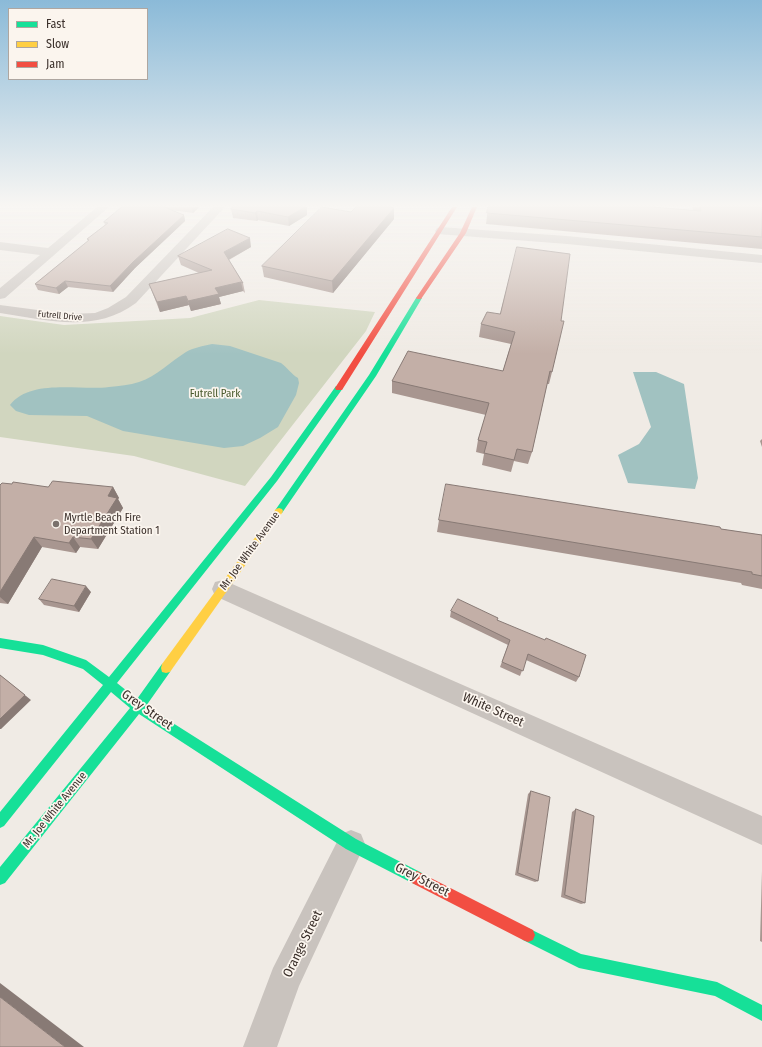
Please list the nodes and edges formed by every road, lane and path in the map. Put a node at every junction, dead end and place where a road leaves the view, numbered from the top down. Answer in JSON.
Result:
{"nodes":[{"id":1,"x":46,"y":256,"type":"edge"},
{"id":2,"x":173,"y":256,"type":"edge"},
{"id":3,"x":425,"y":256,"type":"edge"},
{"id":4,"x":447,"y":256,"type":"edge"},
{"id":5,"x":730,"y":256,"type":"edge"},
{"id":6,"x":762,"y":259,"type":"edge"},
{"id":7,"x":0,"y":295,"type":"edge"},
{"id":8,"x":0,"y":309,"type":"edge"},
{"id":9,"x":223,"y":589,"type":"junction"},
{"id":10,"x":0,"y":643,"type":"edge"},
{"id":11,"x":110,"y":684,"type":"junction"},
{"id":12,"x":138,"y":706,"type":"junction"},
{"id":13,"x":0,"y":822,"type":"edge"},
{"id":14,"x":762,"y":831,"type":"edge"},
{"id":15,"x":351,"y":844,"type":"junction"},
{"id":16,"x":0,"y":878,"type":"edge"},
{"id":17,"x":762,"y":1013,"type":"edge"},
{"id":18,"x":260,"y":1047,"type":"edge"}],
"edges":[{"from":1,"to":7,"type":"street"},
{"from":2,"to":8,"type":"street","name":"Futrell Drive"},
{"from":3,"to":11,"type":"main road"},
{"from":4,"to":9,"type":"main road","name":"Mr. Joe White Avenue"},
{"from":5,"to":6,"type":"street"},
{"from":9,"to":12,"type":"main road","name":"Mr. Joe White Avenue"},
{"from":9,"to":14,"type":"street","name":"White Street"},
{"from":10,"to":11,"type":"main road","name":"Grey Street"},
{"from":11,"to":12,"type":"main road","name":"Grey Street"},
{"from":11,"to":13,"type":"main road"},
{"from":12,"to":15,"type":"main road","name":"Grey Street"},
{"from":12,"to":16,"type":"main road","name":"Mr. Joe White Avenue"},
{"from":15,"to":17,"type":"main road","name":"Grey Street"},
{"from":15,"to":18,"type":"street","name":"Orange Street"}]}
